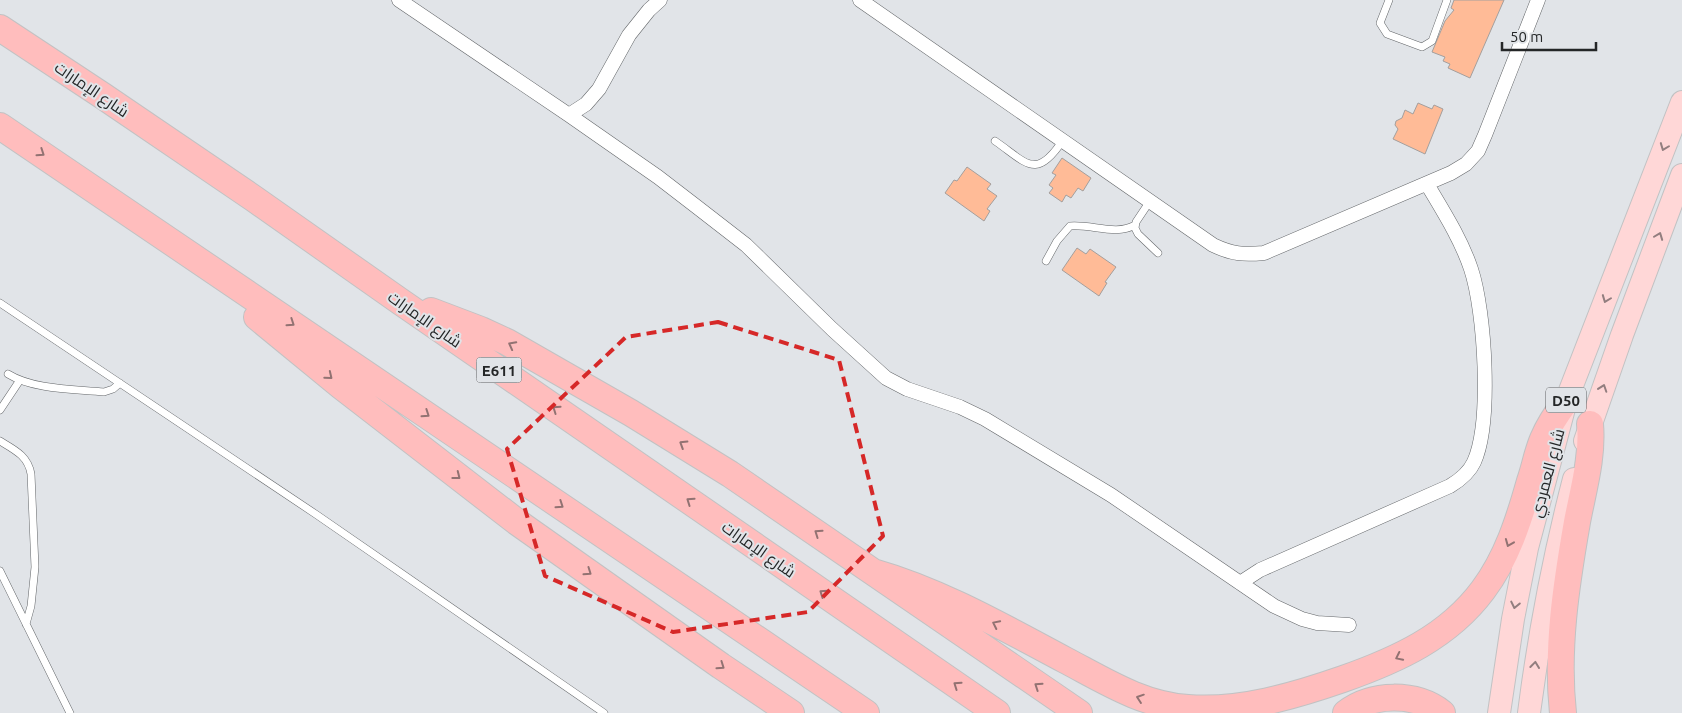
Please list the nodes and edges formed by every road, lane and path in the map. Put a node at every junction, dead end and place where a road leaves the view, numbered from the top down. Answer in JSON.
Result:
{"nodes":[{"id":1,"x":399,"y":0,"type":"edge"},
{"id":2,"x":660,"y":0,"type":"edge"},
{"id":3,"x":860,"y":0,"type":"edge"},
{"id":4,"x":1389,"y":0,"type":"edge"},
{"id":5,"x":1447,"y":0,"type":"edge"},
{"id":6,"x":1538,"y":0,"type":"edge"},
{"id":7,"x":0,"y":28,"type":"edge"},
{"id":8,"x":1682,"y":102,"type":"edge"},
{"id":9,"x":570,"y":115,"type":"junction"},
{"id":10,"x":0,"y":126,"type":"edge"},
{"id":11,"x":1063,"y":140,"type":"junction"},
{"id":12,"x":995,"y":141,"type":"dead end"},
{"id":13,"x":1682,"y":175,"type":"edge"},
{"id":14,"x":1427,"y":184,"type":"junction"},
{"id":15,"x":1150,"y":201,"type":"junction"},
{"id":16,"x":1135,"y":225,"type":"junction"},
{"id":17,"x":172,"y":242,"type":"junction"},
{"id":18,"x":1158,"y":253,"type":"dead end"},
{"id":19,"x":1046,"y":261,"type":"dead end"},
{"id":20,"x":401,"y":302,"type":"junction"},
{"id":21,"x":0,"y":303,"type":"edge"},
{"id":22,"x":8,"y":374,"type":"dead end"},
{"id":23,"x":20,"y":380,"type":"junction"},
{"id":24,"x":120,"y":383,"type":"junction"},
{"id":25,"x":1566,"y":401,"type":"junction"},
{"id":26,"x":0,"y":410,"type":"edge"},
{"id":27,"x":1590,"y":424,"type":"junction"},
{"id":28,"x":0,"y":441,"type":"edge"},
{"id":29,"x":0,"y":571,"type":"edge"},
{"id":30,"x":872,"y":572,"type":"junction"},
{"id":31,"x":1240,"y":583,"type":"junction"},
{"id":32,"x":26,"y":624,"type":"junction"},
{"id":33,"x":1349,"y":625,"type":"dead end"},
{"id":34,"x":70,"y":713,"type":"edge"},
{"id":35,"x":604,"y":713,"type":"edge"},
{"id":36,"x":791,"y":713,"type":"edge"},
{"id":37,"x":866,"y":713,"type":"edge"},
{"id":38,"x":997,"y":713,"type":"edge"},
{"id":39,"x":1079,"y":713,"type":"edge"},
{"id":40,"x":1346,"y":713,"type":"edge"},
{"id":41,"x":1442,"y":713,"type":"edge"},
{"id":42,"x":1499,"y":713,"type":"edge"},
{"id":43,"x":1528,"y":713,"type":"edge"},
{"id":44,"x":1563,"y":713,"type":"edge"}],
"edges":[{"from":1,"to":9,"type":"street"},
{"from":2,"to":9,"type":"street"},
{"from":3,"to":11,"type":"street"},
{"from":4,"to":5,"type":"lane"},
{"from":6,"to":14,"type":"street"},
{"from":7,"to":20,"type":"highway","name":"شارع الإمارات","number":"E611"},
{"from":8,"to":25,"type":"main road","name":"شارع العمردي","number":"D50","one_way":true},
{"from":9,"to":31,"type":"street"},
{"from":10,"to":17,"type":"highway","one_way":true},
{"from":11,"to":12,"type":"lane"},
{"from":11,"to":15,"type":"street"},
{"from":27,"to":13,"type":"main road","name":"شارع العمردي","number":"D50","one_way":true},
{"from":14,"to":15,"type":"street"},
{"from":14,"to":31,"type":"street"},
{"from":15,"to":16,"type":"lane"},
{"from":16,"to":18,"type":"lane"},
{"from":16,"to":19,"type":"lane"},
{"from":17,"to":36,"type":"highway","one_way":true},
{"from":17,"to":37,"type":"highway","one_way":true},
{"from":30,"to":20,"type":"highway","one_way":true},
{"from":38,"to":20,"type":"highway","name":"شارع الإمارات","number":"E611","one_way":true},
{"from":21,"to":24,"type":"lane"},
{"from":22,"to":23,"type":"lane"},
{"from":23,"to":24,"type":"lane"},
{"from":23,"to":26,"type":"lane"},
{"from":24,"to":35,"type":"lane"},
{"from":25,"to":30,"type":"highway","one_way":true},
{"from":25,"to":42,"type":"main road","name":"شارع العمردي","number":"D50","one_way":true},
{"from":43,"to":27,"type":"main road","name":"شارع العمردي","number":"D50","one_way":true},
{"from":27,"to":44,"type":"highway"},
{"from":28,"to":32,"type":"lane"},
{"from":29,"to":32,"type":"lane"},
{"from":39,"to":30,"type":"highway","one_way":true},
{"from":31,"to":33,"type":"street"},
{"from":32,"to":34,"type":"lane"},
{"from":40,"to":41,"type":"highway"}]}
